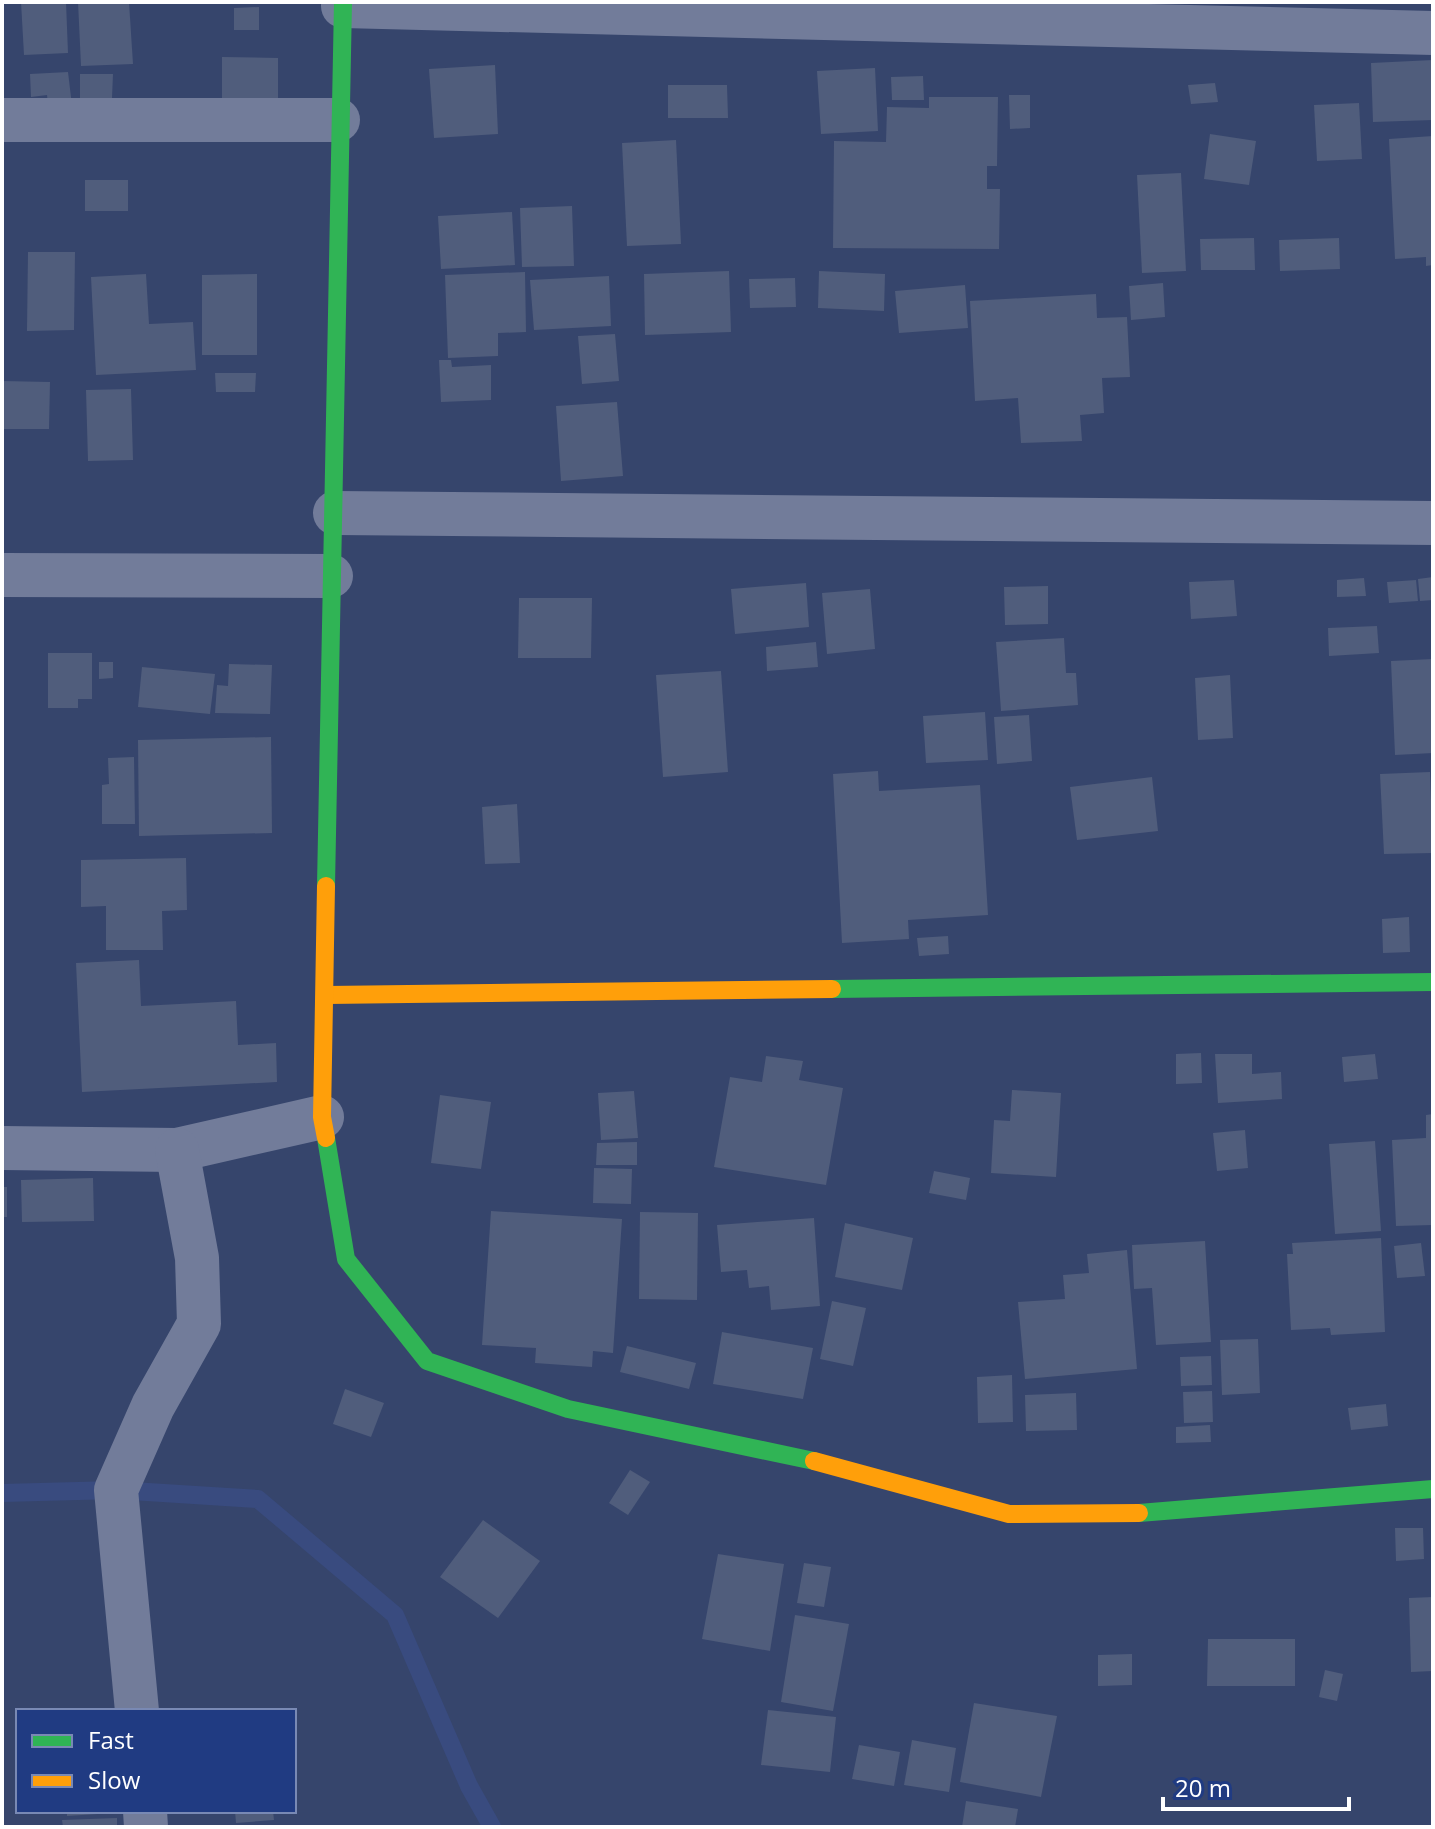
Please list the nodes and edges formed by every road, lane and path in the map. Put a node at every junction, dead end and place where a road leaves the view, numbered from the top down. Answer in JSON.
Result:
{"nodes":[{"id":1,"x":343,"y":4,"type":"edge"},
{"id":2,"x":1433,"y":33,"type":"edge"},
{"id":3,"x":2,"y":120,"type":"edge"},
{"id":4,"x":338,"y":120,"type":"junction"},
{"id":5,"x":335,"y":513,"type":"junction"},
{"id":6,"x":1433,"y":523,"type":"edge"},
{"id":7,"x":2,"y":575,"type":"edge"},
{"id":8,"x":331,"y":576,"type":"junction"},
{"id":9,"x":1433,"y":982,"type":"edge"},
{"id":10,"x":327,"y":995,"type":"junction"},
{"id":11,"x":322,"y":1117,"type":"junction"},
{"id":12,"x":2,"y":1148,"type":"edge"},
{"id":13,"x":177,"y":1150,"type":"junction"},
{"id":14,"x":1433,"y":1489,"type":"edge"},
{"id":15,"x":137,"y":1709,"type":"edge"}],
"edges":[{"from":1,"to":2,"type":"street"},
{"from":1,"to":4,"type":"street"},
{"from":3,"to":4,"type":"street"},
{"from":4,"to":5,"type":"street"},
{"from":5,"to":6,"type":"street"},
{"from":5,"to":8,"type":"street"},
{"from":7,"to":8,"type":"street"},
{"from":8,"to":10,"type":"street"},
{"from":9,"to":10,"type":"street"},
{"from":10,"to":11,"type":"street"},
{"from":11,"to":13,"type":"street"},
{"from":11,"to":14,"type":"street"},
{"from":12,"to":13,"type":"street"},
{"from":13,"to":15,"type":"street"}]}
